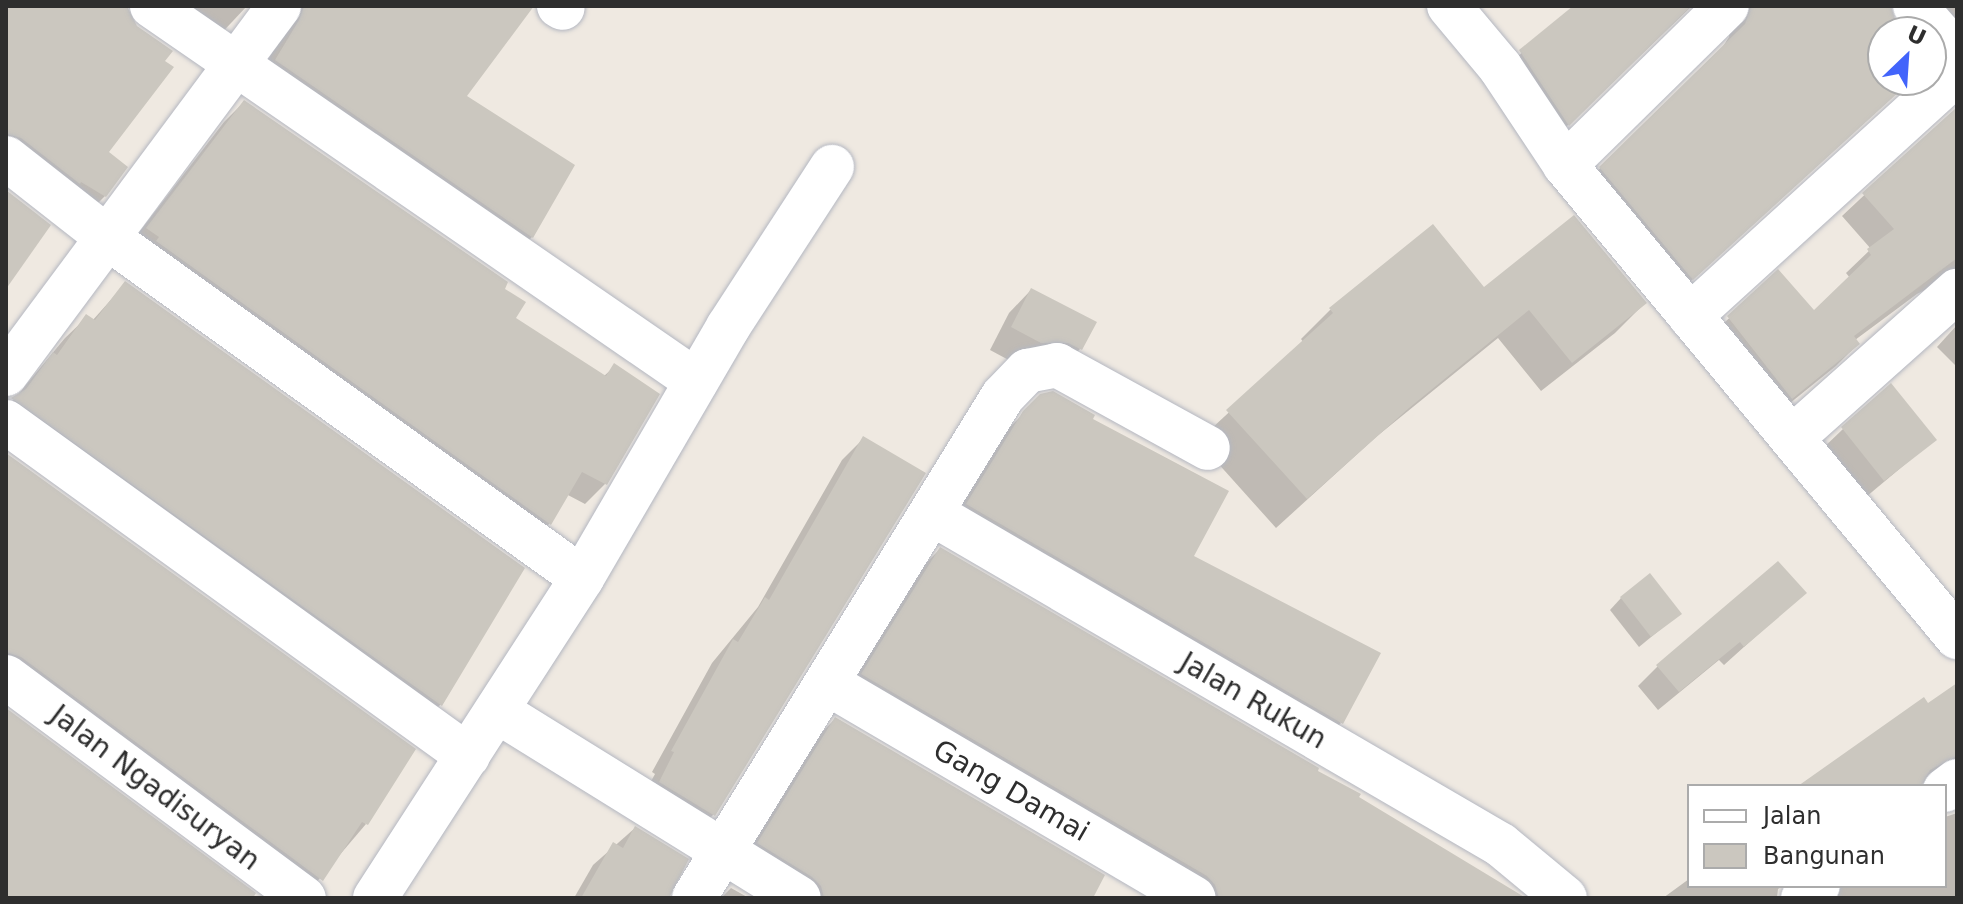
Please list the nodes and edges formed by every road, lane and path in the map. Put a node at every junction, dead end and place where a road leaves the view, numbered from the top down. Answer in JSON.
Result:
{"nodes":[{"id":1,"x":152,"y":6,"type":"edge"},
{"id":2,"x":279,"y":6,"type":"edge"},
{"id":3,"x":1449,"y":6,"type":"edge"},
{"id":4,"x":1727,"y":6,"type":"edge"},
{"id":5,"x":1915,"y":6,"type":"edge"},
{"id":6,"x":1957,"y":54,"type":"edge"},
{"id":7,"x":237,"y":67,"type":"junction"},
{"id":8,"x":1957,"y":73,"type":"edge"},
{"id":9,"x":6,"y":158,"type":"edge"},
{"id":10,"x":1565,"y":165,"type":"junction"},
{"id":11,"x":832,"y":167,"type":"dead end"},
{"id":12,"x":108,"y":238,"type":"junction"},
{"id":13,"x":1957,"y":291,"type":"edge"},
{"id":14,"x":1690,"y":316,"type":"junction"},
{"id":15,"x":6,"y":374,"type":"edge"},
{"id":16,"x":696,"y":381,"type":"junction"},
{"id":17,"x":6,"y":422,"type":"edge"},
{"id":18,"x":1793,"y":437,"type":"junction"},
{"id":19,"x":1208,"y":448,"type":"dead end"},
{"id":20,"x":933,"y":514,"type":"junction"},
{"id":21,"x":582,"y":578,"type":"junction"},
{"id":22,"x":1957,"y":637,"type":"edge"},
{"id":23,"x":6,"y":677,"type":"edge"},
{"id":24,"x":827,"y":683,"type":"junction"},
{"id":25,"x":497,"y":711,"type":"junction"},
{"id":26,"x":468,"y":756,"type":"junction"},
{"id":27,"x":723,"y":852,"type":"junction"},
{"id":28,"x":304,"y":898,"type":"edge"},
{"id":29,"x":375,"y":898,"type":"edge"},
{"id":30,"x":694,"y":898,"type":"edge"},
{"id":31,"x":799,"y":898,"type":"edge"},
{"id":32,"x":1194,"y":898,"type":"edge"},
{"id":33,"x":1565,"y":898,"type":"edge"}],
"edges":[{"from":1,"to":7,"type":"street"},
{"from":2,"to":7,"type":"street"},
{"from":3,"to":10,"type":"street"},
{"from":4,"to":10,"type":"street"},
{"from":5,"to":6,"type":"street"},
{"from":7,"to":12,"type":"street"},
{"from":7,"to":16,"type":"street"},
{"from":8,"to":14,"type":"street"},
{"from":9,"to":12,"type":"street"},
{"from":10,"to":14,"type":"street"},
{"from":11,"to":16,"type":"street"},
{"from":12,"to":15,"type":"street"},
{"from":12,"to":21,"type":"street"},
{"from":13,"to":18,"type":"street"},
{"from":14,"to":18,"type":"street"},
{"from":16,"to":21,"type":"street"},
{"from":17,"to":26,"type":"street"},
{"from":18,"to":22,"type":"street"},
{"from":19,"to":20,"type":"street"},
{"from":20,"to":24,"type":"street"},
{"from":20,"to":33,"type":"street","name":"Jalan Rukun"},
{"from":21,"to":25,"type":"street"},
{"from":23,"to":28,"type":"street","name":"Jalan Ngadisuryan"},
{"from":24,"to":27,"type":"street"},
{"from":24,"to":32,"type":"street","name":"Gang Damai"},
{"from":25,"to":26,"type":"street"},
{"from":25,"to":27,"type":"street"},
{"from":26,"to":29,"type":"street"},
{"from":27,"to":30,"type":"street"},
{"from":27,"to":31,"type":"street"}]}
